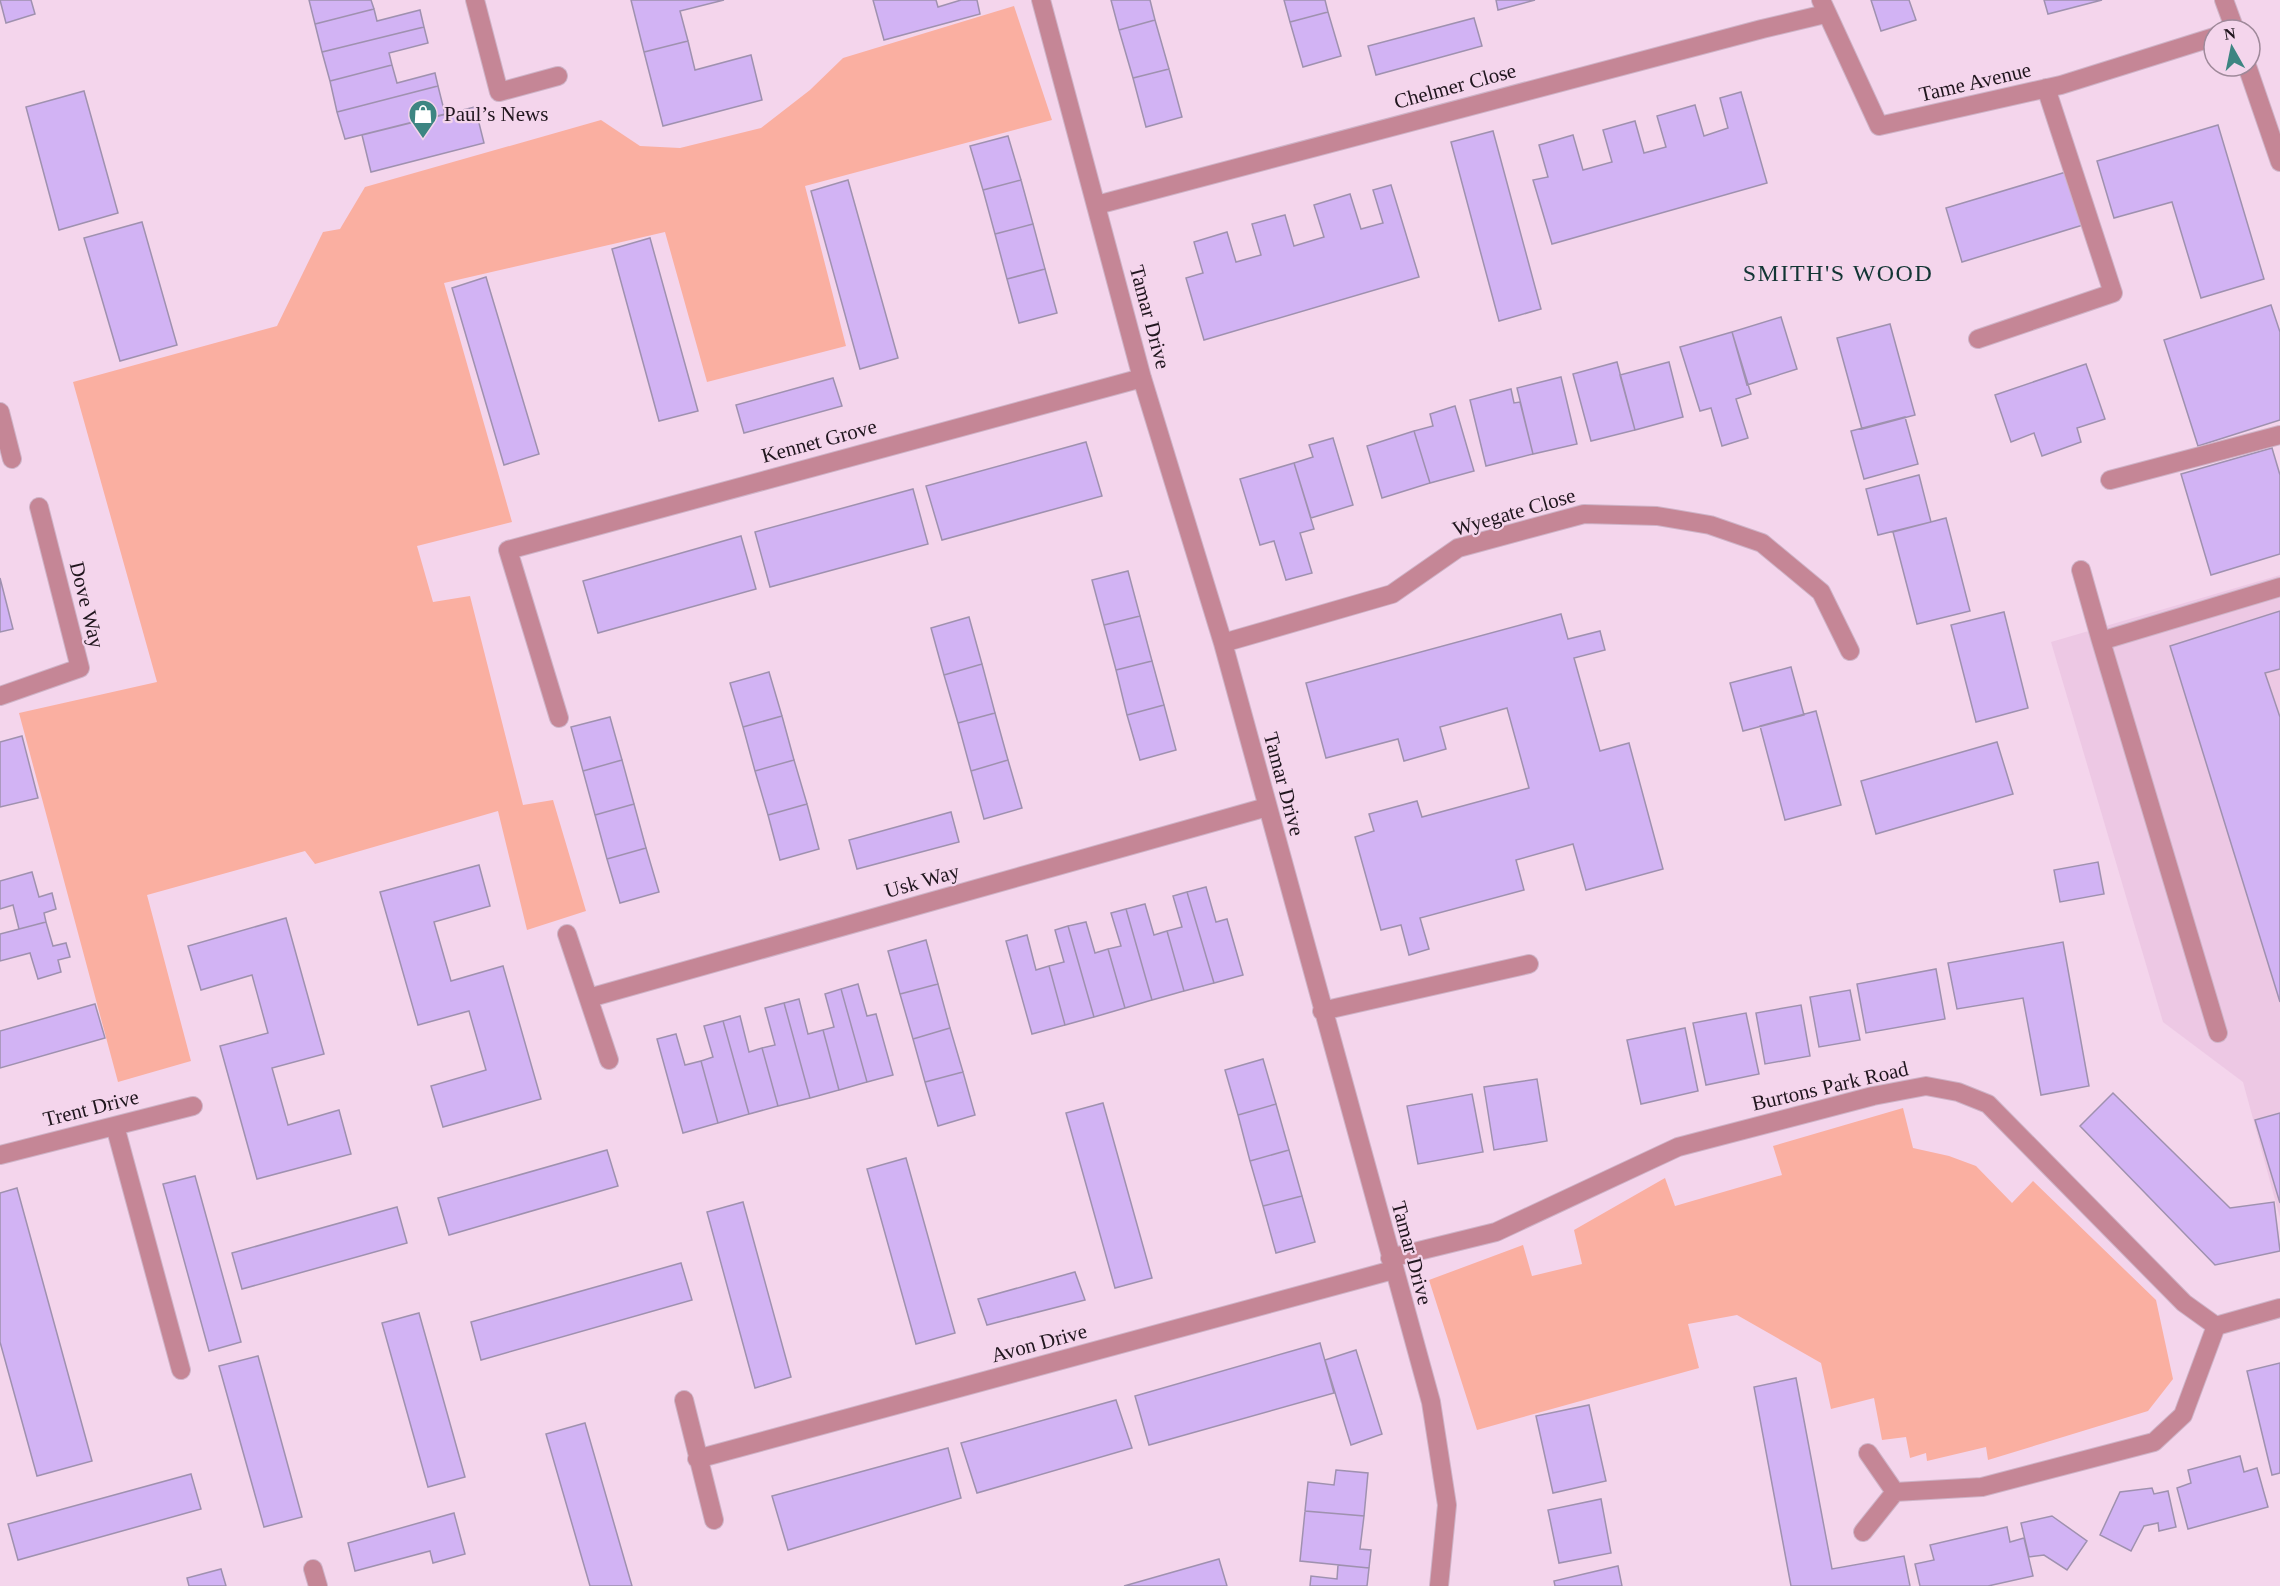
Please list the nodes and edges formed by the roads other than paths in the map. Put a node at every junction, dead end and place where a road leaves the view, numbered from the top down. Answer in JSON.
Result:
{"nodes":[{"id":1,"x":475,"y":0,"type":"edge"},
{"id":2,"x":1041,"y":0,"type":"edge"},
{"id":3,"x":2224,"y":0,"type":"edge"},
{"id":4,"x":1823,"y":7,"type":"edge"},
{"id":5,"x":2231,"y":18,"type":"edge"},
{"id":6,"x":2202,"y":41,"type":"edge"},
{"id":7,"x":558,"y":76,"type":"dead end"},
{"id":8,"x":2251,"y":78,"type":"edge"},
{"id":9,"x":2046,"y":88,"type":"junction"},
{"id":10,"x":2280,"y":162,"type":"edge"},
{"id":11,"x":1097,"y":205,"type":"junction"},
{"id":12,"x":1978,"y":339,"type":"dead end"},
{"id":13,"x":1142,"y":378,"type":"junction"},
{"id":14,"x":0,"y":412,"type":"edge"},
{"id":15,"x":2280,"y":435,"type":"edge"},
{"id":16,"x":12,"y":459,"type":"dead end"},
{"id":17,"x":2110,"y":480,"type":"dead end"},
{"id":18,"x":39,"y":507,"type":"dead end"},
{"id":19,"x":2081,"y":570,"type":"dead end"},
{"id":20,"x":2280,"y":587,"type":"edge"},
{"id":21,"x":2101,"y":641,"type":"junction"},
{"id":22,"x":1223,"y":643,"type":"junction"},
{"id":23,"x":1850,"y":651,"type":"dead end"},
{"id":24,"x":0,"y":696,"type":"edge"},
{"id":25,"x":559,"y":718,"type":"dead end"},
{"id":26,"x":1267,"y":807,"type":"junction"},
{"id":27,"x":567,"y":934,"type":"dead end"},
{"id":28,"x":1529,"y":964,"type":"dead end"},
{"id":29,"x":589,"y":998,"type":"junction"},
{"id":30,"x":1322,"y":1011,"type":"junction"},
{"id":31,"x":2218,"y":1033,"type":"dead end"},
{"id":32,"x":609,"y":1060,"type":"dead end"},
{"id":33,"x":193,"y":1106,"type":"dead end"},
{"id":34,"x":115,"y":1126,"type":"junction"},
{"id":35,"x":0,"y":1155,"type":"edge"},
{"id":36,"x":1392,"y":1264,"type":"junction"},
{"id":37,"x":2280,"y":1308,"type":"edge"},
{"id":38,"x":2216,"y":1326,"type":"junction"},
{"id":39,"x":181,"y":1370,"type":"dead end"},
{"id":40,"x":684,"y":1400,"type":"dead end"},
{"id":41,"x":1868,"y":1453,"type":"dead end"},
{"id":42,"x":697,"y":1459,"type":"junction"},
{"id":43,"x":1895,"y":1492,"type":"junction"},
{"id":44,"x":714,"y":1520,"type":"dead end"},
{"id":45,"x":1863,"y":1532,"type":"dead end"},
{"id":46,"x":1438,"y":1586,"type":"edge"}],
"edges":[{"from":1,"to":7,"type":"street"},
{"from":2,"to":11,"type":"street","name":"Tamar Drive"},
{"from":3,"to":5,"type":"street"},
{"from":4,"to":9,"type":"street","name":"Tame Avenue"},
{"from":4,"to":11,"type":"street","name":"Chelmer Close"},
{"from":6,"to":9,"type":"street","name":"Tame Avenue"},
{"from":8,"to":10,"type":"street"},
{"from":9,"to":12,"type":"street"},
{"from":11,"to":13,"type":"street","name":"Tamar Drive"},
{"from":13,"to":22,"type":"street","name":"Tamar Drive"},
{"from":13,"to":25,"type":"street","name":"Kennet Grove"},
{"from":14,"to":16,"type":"street"},
{"from":15,"to":17,"type":"street"},
{"from":18,"to":24,"type":"street","name":"Dove Way"},
{"from":19,"to":21,"type":"street"},
{"from":20,"to":21,"type":"street"},
{"from":21,"to":31,"type":"street"},
{"from":22,"to":23,"type":"street","name":"Wyegate Close"},
{"from":22,"to":26,"type":"street","name":"Tamar Drive"},
{"from":26,"to":29,"type":"street","name":"Usk Way"},
{"from":26,"to":30,"type":"street","name":"Tamar Drive"},
{"from":27,"to":29,"type":"street"},
{"from":28,"to":30,"type":"street"},
{"from":29,"to":32,"type":"street"},
{"from":30,"to":36,"type":"street","name":"Tamar Drive"},
{"from":33,"to":34,"type":"street","name":"Trent Drive"},
{"from":34,"to":35,"type":"street","name":"Trent Drive"},
{"from":34,"to":39,"type":"street"},
{"from":36,"to":38,"type":"street","name":"Burtons Park Road"},
{"from":36,"to":42,"type":"street","name":"Avon Drive"},
{"from":36,"to":46,"type":"street","name":"Tamar Drive"},
{"from":37,"to":38,"type":"street"},
{"from":38,"to":43,"type":"street"},
{"from":40,"to":42,"type":"street"},
{"from":41,"to":43,"type":"street"},
{"from":42,"to":44,"type":"street"},
{"from":43,"to":45,"type":"street"}]}
